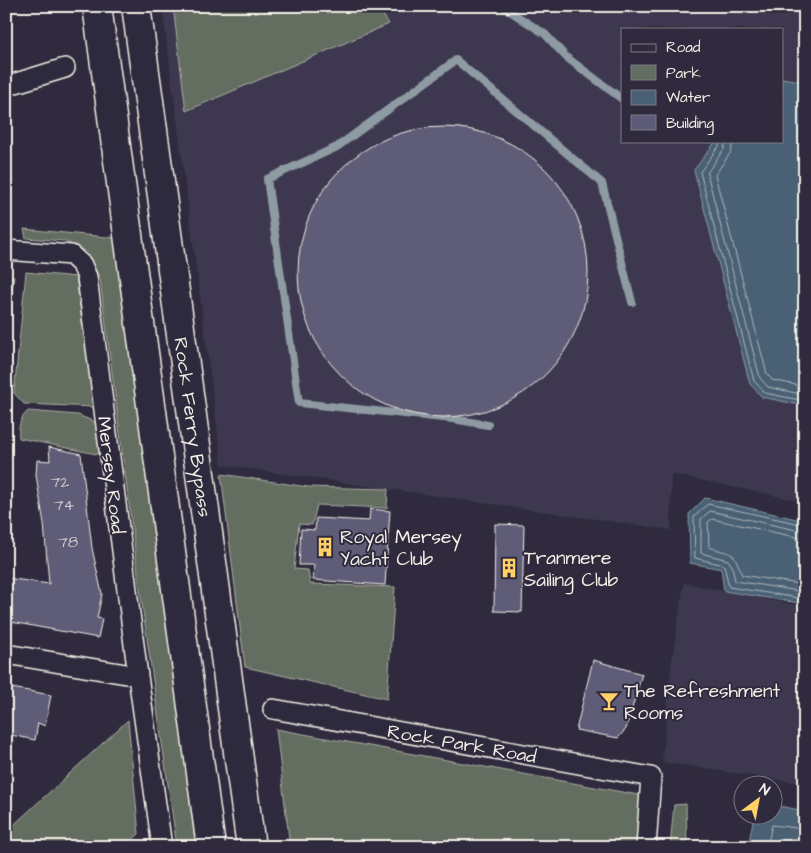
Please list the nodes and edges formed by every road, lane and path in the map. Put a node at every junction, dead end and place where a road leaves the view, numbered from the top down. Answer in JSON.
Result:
{"nodes":[{"id":1,"x":98,"y":6,"type":"edge"},
{"id":2,"x":136,"y":6,"type":"edge"},
{"id":3,"x":65,"y":68,"type":"dead end"},
{"id":4,"x":6,"y":86,"type":"edge"},
{"id":5,"x":6,"y":250,"type":"edge"},
{"id":6,"x":6,"y":654,"type":"edge"},
{"id":7,"x":138,"y":676,"type":"junction"},
{"id":8,"x":273,"y":710,"type":"dead end"},
{"id":9,"x":160,"y":846,"type":"edge"},
{"id":10,"x":211,"y":847,"type":"edge"},
{"id":11,"x":250,"y":847,"type":"edge"},
{"id":12,"x":646,"y":847,"type":"edge"}],
"edges":[{"from":1,"to":10,"type":"highway","name":"Rock Ferry Bypass"},
{"from":2,"to":11,"type":"highway","name":"Rock Ferry Bypass"},
{"from":3,"to":4,"type":"street"},
{"from":5,"to":7,"type":"street","name":"Mersey Road"},
{"from":6,"to":7,"type":"street"},
{"from":7,"to":9,"type":"street","name":"Mersey Road"},
{"from":8,"to":12,"type":"street","name":"Rock Park Road"}]}
